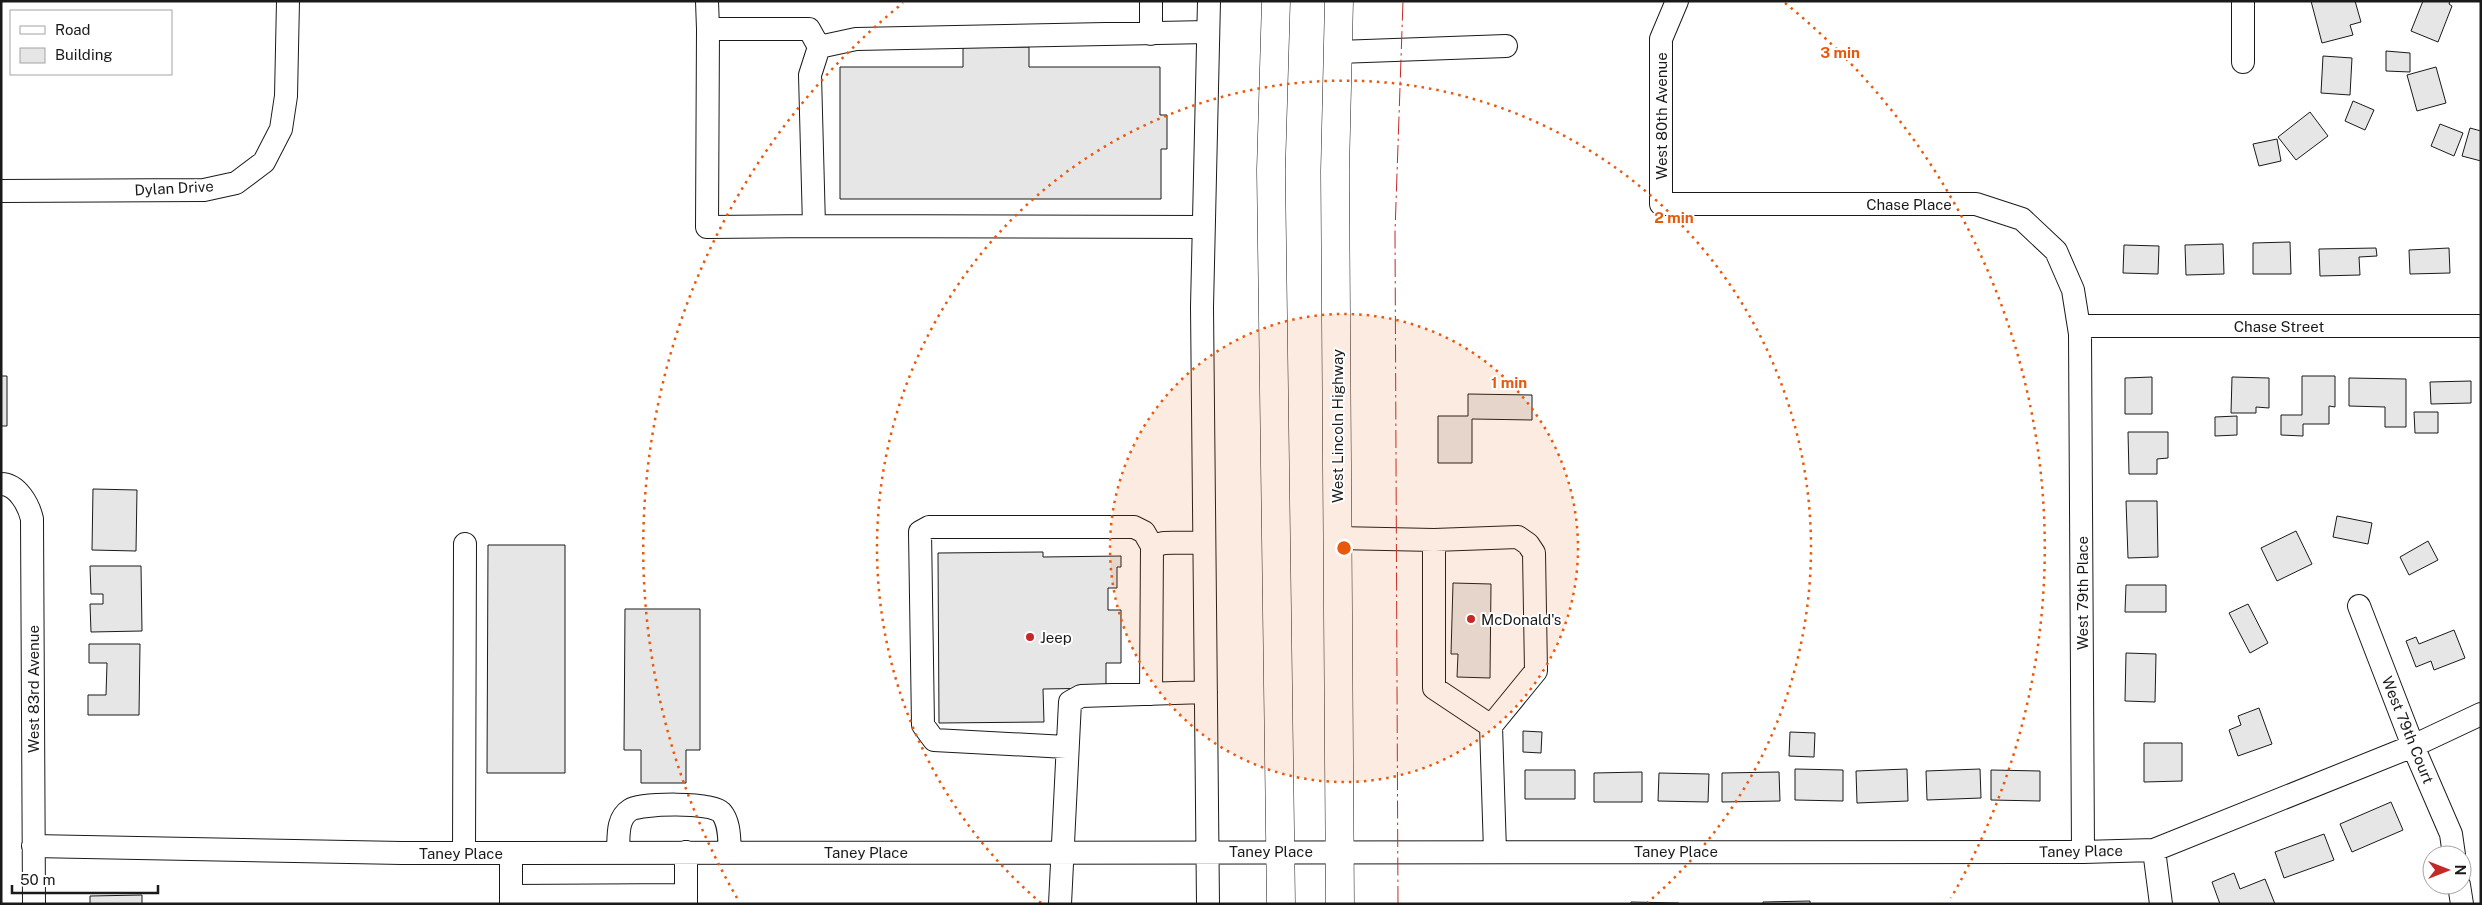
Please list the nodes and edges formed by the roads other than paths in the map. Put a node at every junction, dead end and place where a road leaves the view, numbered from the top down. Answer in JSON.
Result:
{"nodes":[{"id":1,"x":288,"y":1,"type":"edge"},
{"id":2,"x":707,"y":1,"type":"edge"},
{"id":3,"x":1151,"y":1,"type":"edge"},
{"id":4,"x":1209,"y":1,"type":"edge"},
{"id":5,"x":1276,"y":1,"type":"edge"},
{"id":6,"x":1340,"y":1,"type":"edge"},
{"id":7,"x":1677,"y":1,"type":"edge"},
{"id":8,"x":2244,"y":1,"type":"edge"},
{"id":9,"x":708,"y":29,"type":"junction"},
{"id":10,"x":1208,"y":32,"type":"junction"},
{"id":11,"x":1151,"y":34,"type":"junction"},
{"id":12,"x":1506,"y":46,"type":"dead end"},
{"id":13,"x":819,"y":48,"type":"junction"},
{"id":14,"x":1338,"y":52,"type":"junction"},
{"id":15,"x":2244,"y":62,"type":"dead end"},
{"id":16,"x":1,"y":191,"type":"edge"},
{"id":17,"x":1661,"y":204,"type":"joint"},
{"id":18,"x":814,"y":226,"type":"junction"},
{"id":19,"x":1203,"y":227,"type":"junction"},
{"id":20,"x":2481,"y":326,"type":"edge"},
{"id":21,"x":2080,"y":334,"type":"junction"},
{"id":22,"x":3,"y":484,"type":"edge"},
{"id":23,"x":1337,"y":538,"type":"junction"},
{"id":24,"x":1434,"y":540,"type":"junction"},
{"id":25,"x":1204,"y":542,"type":"junction"},
{"id":26,"x":465,"y":544,"type":"dead end"},
{"id":27,"x":1152,"y":546,"type":"junction"},
{"id":28,"x":2358,"y":606,"type":"dead end"},
{"id":29,"x":1206,"y":692,"type":"junction"},
{"id":30,"x":1151,"y":694,"type":"junction"},
{"id":31,"x":2481,"y":714,"type":"edge"},
{"id":32,"x":1491,"y":726,"type":"junction"},
{"id":33,"x":2413,"y":746,"type":"junction"},
{"id":34,"x":1066,"y":747,"type":"junction"},
{"id":35,"x":2453,"y":845,"type":"edge"},
{"id":36,"x":34,"y":846,"type":"junction"},
{"id":37,"x":2154,"y":850,"type":"junction"},
{"id":38,"x":1062,"y":851,"type":"junction"},
{"id":39,"x":1208,"y":851,"type":"junction"},
{"id":40,"x":1281,"y":851,"type":"junction"},
{"id":41,"x":1339,"y":851,"type":"junction"},
{"id":42,"x":1495,"y":851,"type":"junction"},
{"id":43,"x":686,"y":852,"type":"junction"},
{"id":44,"x":730,"y":852,"type":"junction"},
{"id":45,"x":2083,"y":852,"type":"junction"},
{"id":46,"x":464,"y":853,"type":"junction"},
{"id":47,"x":511,"y":853,"type":"junction"},
{"id":48,"x":618,"y":853,"type":"junction"},
{"id":49,"x":686,"y":899,"type":"edge"},
{"id":50,"x":511,"y":900,"type":"edge"},
{"id":51,"x":34,"y":904,"type":"edge"},
{"id":52,"x":1060,"y":904,"type":"edge"},
{"id":53,"x":1208,"y":904,"type":"edge"},
{"id":54,"x":1281,"y":904,"type":"edge"},
{"id":55,"x":1340,"y":904,"type":"edge"},
{"id":56,"x":2161,"y":904,"type":"edge"}],
"edges":[{"from":1,"to":16,"type":"street","name":"Dylan Drive"},
{"from":2,"to":9,"type":"street"},
{"from":3,"to":11,"type":"street"},
{"from":4,"to":10,"type":"street"},
{"from":5,"to":40,"type":"main road"},
{"from":6,"to":14,"type":"main road","name":"West Lincoln Highway"},
{"from":7,"to":17,"type":"street","name":"West 80th Avenue"},
{"from":8,"to":15,"type":"street"},
{"from":9,"to":13,"type":"street"},
{"from":9,"to":18,"type":"street"},
{"from":10,"to":11,"type":"street"},
{"from":10,"to":19,"type":"street"},
{"from":11,"to":13,"type":"street"},
{"from":12,"to":14,"type":"street"},
{"from":13,"to":18,"type":"street"},
{"from":14,"to":23,"type":"main road","name":"West Lincoln Highway"},
{"from":17,"to":21,"type":"street","name":"Chase Place"},
{"from":18,"to":19,"type":"street"},
{"from":19,"to":25,"type":"street"},
{"from":20,"to":21,"type":"street","name":"Chase Street"},
{"from":21,"to":45,"type":"street","name":"West 79th Place"},
{"from":22,"to":36,"type":"street","name":"West 83rd Avenue"},
{"from":23,"to":24,"type":"street"},
{"from":23,"to":41,"type":"main road","name":"West Lincoln Highway"},
{"from":24,"to":32,"type":"street"},
{"from":24,"to":32,"type":"street"},
{"from":25,"to":27,"type":"street"},
{"from":25,"to":29,"type":"street"},
{"from":26,"to":46,"type":"street"},
{"from":27,"to":30,"type":"street"},
{"from":27,"to":34,"type":"street"},
{"from":28,"to":33,"type":"street","name":"West 79th Court"},
{"from":29,"to":30,"type":"street"},
{"from":29,"to":39,"type":"street"},
{"from":30,"to":34,"type":"street"},
{"from":31,"to":33,"type":"street","name":"Taney Place"},
{"from":32,"to":42,"type":"street"},
{"from":33,"to":35,"type":"street","name":"West 79th Court"},
{"from":33,"to":37,"type":"street","name":"Taney Place"},
{"from":34,"to":38,"type":"street"},
{"from":36,"to":46,"type":"street","name":"Taney Place"},
{"from":36,"to":51,"type":"street","name":"West 83rd Avenue"},
{"from":37,"to":45,"type":"street","name":"Taney Place"},
{"from":37,"to":56,"type":"street"},
{"from":38,"to":39,"type":"street","name":"Taney Place"},
{"from":38,"to":44,"type":"street","name":"Taney Place"},
{"from":38,"to":52,"type":"street"},
{"from":39,"to":40,"type":"street","name":"Taney Place"},
{"from":39,"to":53,"type":"street"},
{"from":40,"to":41,"type":"street","name":"Taney Place"},
{"from":40,"to":54,"type":"main road"},
{"from":41,"to":42,"type":"street","name":"Taney Place"},
{"from":41,"to":55,"type":"main road","name":"West Lincoln Highway"},
{"from":42,"to":45,"type":"street","name":"Taney Place"},
{"from":43,"to":44,"type":"street","name":"Taney Place"},
{"from":43,"to":48,"type":"street","name":"Taney Place"},
{"from":43,"to":49,"type":"street"},
{"from":44,"to":48,"type":"street"},
{"from":46,"to":47,"type":"street","name":"Taney Place"},
{"from":47,"to":48,"type":"street","name":"Taney Place"},
{"from":47,"to":50,"type":"street"},
{"from":49,"to":50,"type":"street"}]}
